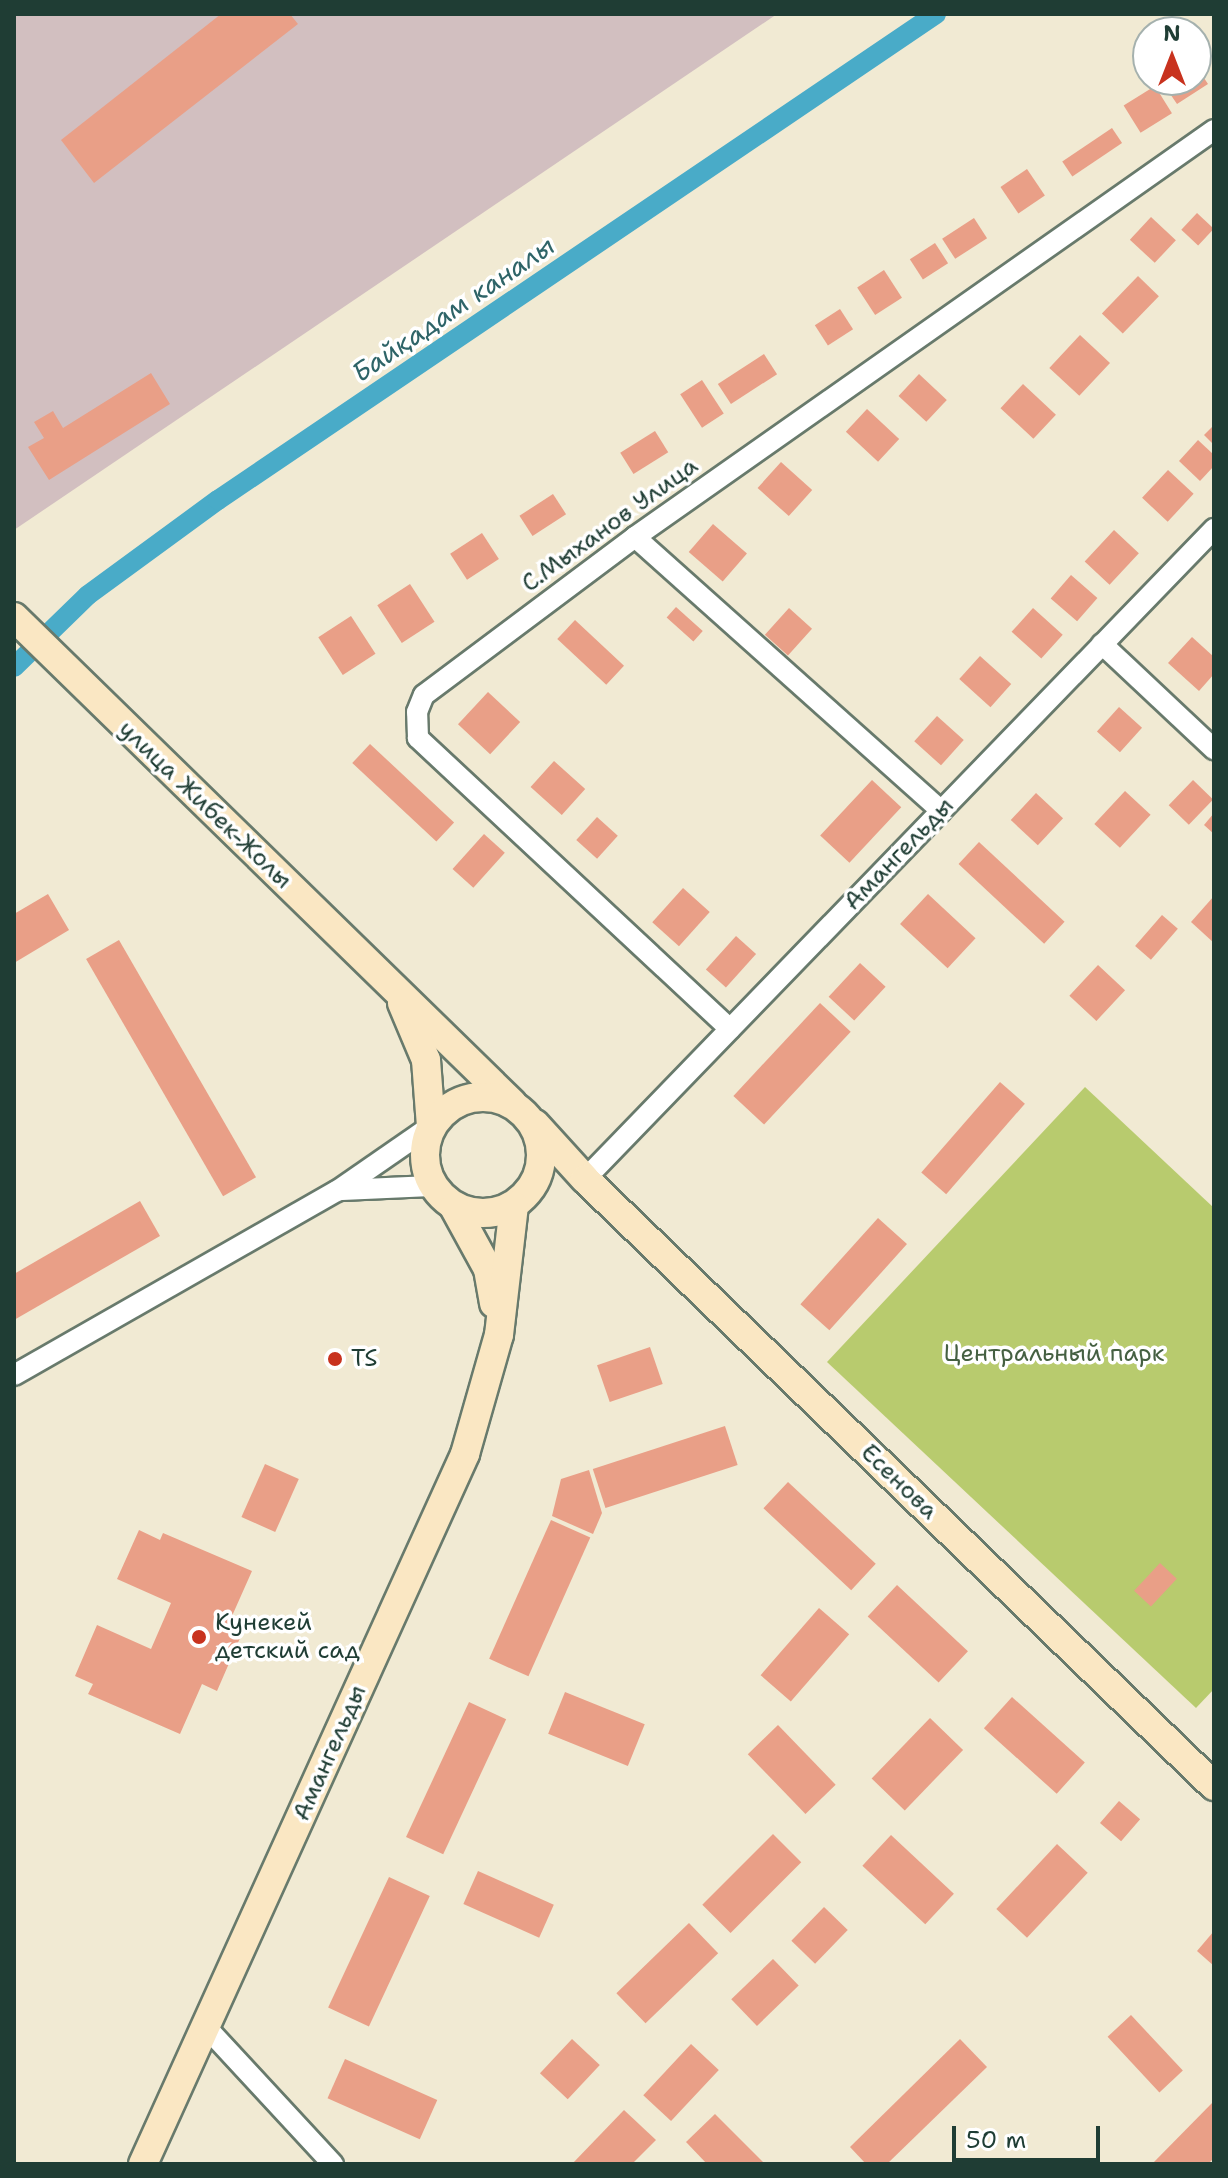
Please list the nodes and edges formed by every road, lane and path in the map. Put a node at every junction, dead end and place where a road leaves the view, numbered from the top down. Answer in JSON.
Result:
{"nodes":[{"id":1,"x":1214,"y":130,"type":"edge"},
{"id":2,"x":1214,"y":529,"type":"edge"},
{"id":3,"x":635,"y":537,"type":"junction"},
{"id":4,"x":14,"y":617,"type":"edge"},
{"id":5,"x":1102,"y":644,"type":"junction"},
{"id":6,"x":1214,"y":749,"type":"edge"},
{"id":7,"x":941,"y":811,"type":"junction"},
{"id":8,"x":397,"y":991,"type":"junction"},
{"id":9,"x":730,"y":1029,"type":"junction"},
{"id":10,"x":512,"y":1103,"type":"junction"},
{"id":11,"x":535,"y":1124,"type":"junction"},
{"id":12,"x":431,"y":1126,"type":"junction"},
{"id":13,"x":585,"y":1179,"type":"junction"},
{"id":14,"x":536,"y":1184,"type":"junction"},
{"id":15,"x":432,"y":1186,"type":"junction"},
{"id":16,"x":337,"y":1191,"type":"junction"},
{"id":17,"x":514,"y":1206,"type":"junction"},
{"id":18,"x":454,"y":1207,"type":"junction"},
{"id":19,"x":499,"y":1335,"type":"junction"},
{"id":20,"x":14,"y":1375,"type":"edge"},
{"id":21,"x":1214,"y":1786,"type":"edge"},
{"id":22,"x":206,"y":2027,"type":"junction"},
{"id":23,"x":143,"y":2164,"type":"edge"},
{"id":24,"x":333,"y":2164,"type":"edge"}],
"edges":[{"from":1,"to":3,"type":"street","name":"С.Мыханов Улица"},
{"from":2,"to":5,"type":"street","name":"Амангельды"},
{"from":3,"to":7,"type":"street"},
{"from":3,"to":9,"type":"street","name":"С.Мыханов Улица"},
{"from":4,"to":8,"type":"main road","name":"улица Жибек-Жолы"},
{"from":5,"to":6,"type":"street"},
{"from":5,"to":7,"type":"street","name":"Амангельды"},
{"from":7,"to":9,"type":"street","name":"Амангельды"},
{"from":8,"to":10,"type":"main road","name":"улица Жибек-Жолы"},
{"from":8,"to":12,"type":"main road"},
{"from":9,"to":13,"type":"street","name":"Амангельды"},
{"from":10,"to":11,"type":"main road"},
{"from":10,"to":12,"type":"main road"},
{"from":11,"to":13,"type":"main road","name":"Есенова"},
{"from":11,"to":14,"type":"main road"},
{"from":12,"to":15,"type":"main road"},
{"from":12,"to":16,"type":"street"},
{"from":13,"to":14,"type":"main road"},
{"from":13,"to":21,"type":"main road","name":"Есенова"},
{"from":14,"to":17,"type":"main road"},
{"from":15,"to":16,"type":"street"},
{"from":15,"to":18,"type":"main road"},
{"from":16,"to":20,"type":"street"},
{"from":17,"to":18,"type":"main road"},
{"from":17,"to":19,"type":"main road","name":"Амангельды"},
{"from":18,"to":19,"type":"main road"},
{"from":19,"to":22,"type":"main road","name":"Амангельды"},
{"from":22,"to":23,"type":"main road","name":"Амангельды"},
{"from":22,"to":24,"type":"street"}]}
